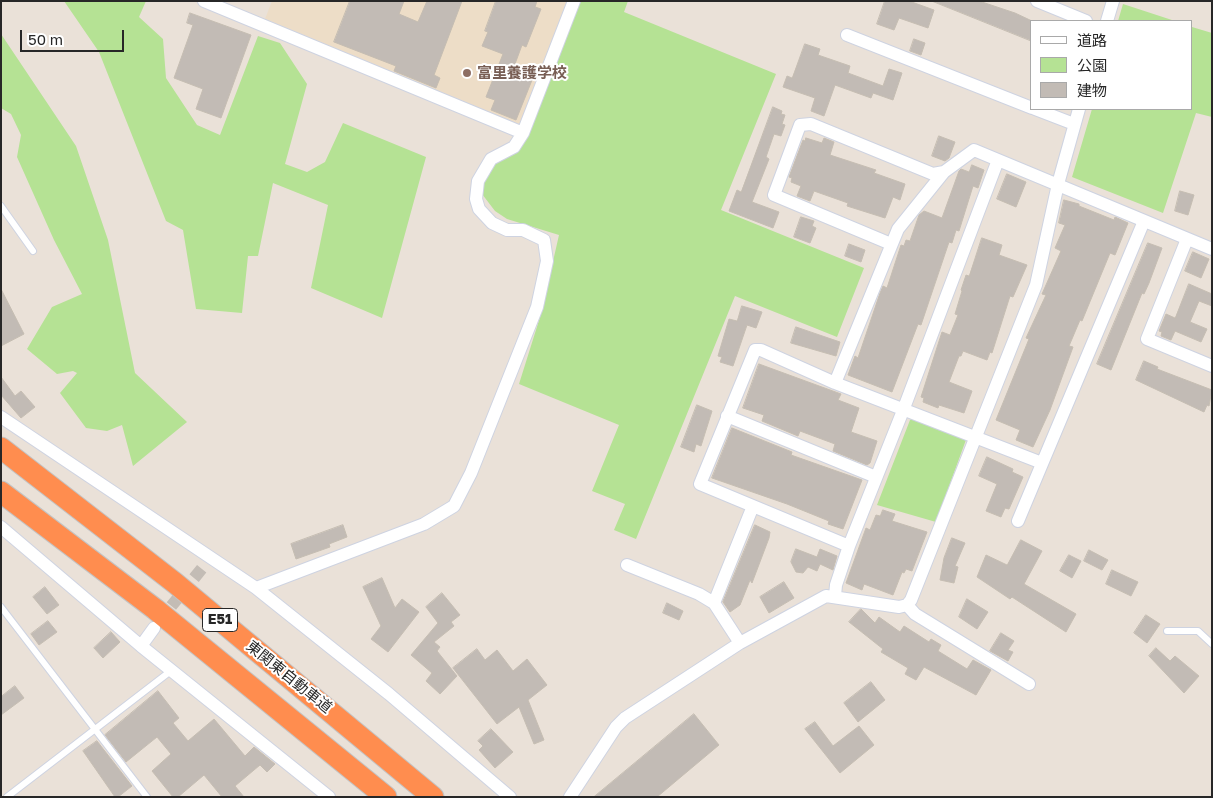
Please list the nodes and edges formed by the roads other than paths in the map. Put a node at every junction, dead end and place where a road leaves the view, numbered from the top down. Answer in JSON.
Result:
{"nodes":[{"id":1,"x":204,"y":1,"type":"edge"},
{"id":2,"x":574,"y":1,"type":"edge"},
{"id":3,"x":1038,"y":1,"type":"edge"},
{"id":4,"x":1113,"y":1,"type":"edge"},
{"id":5,"x":1084,"y":20,"type":"edge"},
{"id":6,"x":1107,"y":20,"type":"edge"},
{"id":7,"x":847,"y":35,"type":"dead end"},
{"id":8,"x":1030,"y":107,"type":"edge"},
{"id":9,"x":1038,"y":110,"type":"edge"},
{"id":10,"x":1079,"y":110,"type":"edge"},
{"id":11,"x":1074,"y":124,"type":"junction"},
{"id":12,"x":523,"y":133,"type":"junction"},
{"id":13,"x":998,"y":160,"type":"junction"},
{"id":14,"x":944,"y":172,"type":"junction"},
{"id":15,"x":1058,"y":184,"type":"junction"},
{"id":16,"x":1,"y":206,"type":"edge"},
{"id":17,"x":1144,"y":221,"type":"junction"},
{"id":18,"x":1187,"y":240,"type":"junction"},
{"id":19,"x":891,"y":244,"type":"junction"},
{"id":20,"x":1212,"y":249,"type":"edge"},
{"id":21,"x":33,"y":251,"type":"dead end"},
{"id":22,"x":1212,"y":366,"type":"edge"},
{"id":23,"x":835,"y":383,"type":"junction"},
{"id":24,"x":904,"y":408,"type":"junction"},
{"id":25,"x":727,"y":416,"type":"junction"},
{"id":26,"x":1,"y":417,"type":"edge"},
{"id":27,"x":975,"y":435,"type":"junction"},
{"id":28,"x":1,"y":448,"type":"edge"},
{"id":29,"x":1042,"y":463,"type":"junction"},
{"id":30,"x":876,"y":477,"type":"junction"},
{"id":31,"x":1,"y":492,"type":"edge"},
{"id":32,"x":753,"y":506,"type":"junction"},
{"id":33,"x":1018,"y":521,"type":"dead end"},
{"id":34,"x":1,"y":527,"type":"edge"},
{"id":35,"x":849,"y":546,"type":"junction"},
{"id":36,"x":627,"y":565,"type":"dead end"},
{"id":37,"x":256,"y":588,"type":"junction"},
{"id":38,"x":835,"y":596,"type":"junction"},
{"id":39,"x":714,"y":603,"type":"junction"},
{"id":40,"x":907,"y":605,"type":"junction"},
{"id":41,"x":1,"y":607,"type":"edge"},
{"id":42,"x":154,"y":628,"type":"tunnel mouth"},
{"id":43,"x":1167,"y":631,"type":"dead end"},
{"id":44,"x":740,"y":643,"type":"junction"},
{"id":45,"x":1212,"y":644,"type":"edge"},
{"id":46,"x":141,"y":646,"type":"junction"},
{"id":47,"x":172,"y":670,"type":"junction"},
{"id":48,"x":1029,"y":684,"type":"dead end"},
{"id":49,"x":97,"y":730,"type":"junction"},
{"id":50,"x":7,"y":797,"type":"edge"},
{"id":51,"x":147,"y":797,"type":"edge"},
{"id":52,"x":329,"y":797,"type":"edge"},
{"id":53,"x":386,"y":797,"type":"edge"},
{"id":54,"x":433,"y":797,"type":"edge"},
{"id":55,"x":510,"y":797,"type":"edge"},
{"id":56,"x":570,"y":797,"type":"edge"}],
"edges":[{"from":1,"to":12,"type":"street"},
{"from":2,"to":12,"type":"street"},
{"from":3,"to":5,"type":"street"},
{"from":4,"to":6,"type":"street"},
{"from":7,"to":8,"type":"street"},
{"from":9,"to":11,"type":"street"},
{"from":10,"to":11,"type":"street"},
{"from":11,"to":15,"type":"street"},
{"from":12,"to":37,"type":"street"},
{"from":13,"to":14,"type":"street"},
{"from":13,"to":15,"type":"street"},
{"from":13,"to":24,"type":"street"},
{"from":14,"to":19,"type":"street"},
{"from":14,"to":19,"type":"street"},
{"from":15,"to":17,"type":"street"},
{"from":15,"to":27,"type":"street"},
{"from":16,"to":21,"type":"lane"},
{"from":17,"to":18,"type":"street"},
{"from":17,"to":29,"type":"street"},
{"from":18,"to":20,"type":"street"},
{"from":18,"to":22,"type":"street"},
{"from":19,"to":23,"type":"street"},
{"from":23,"to":24,"type":"street"},
{"from":23,"to":25,"type":"street"},
{"from":24,"to":27,"type":"street"},
{"from":24,"to":30,"type":"street"},
{"from":25,"to":30,"type":"street"},
{"from":25,"to":32,"type":"street"},
{"from":26,"to":37,"type":"street"},
{"from":27,"to":29,"type":"street"},
{"from":27,"to":40,"type":"street"},
{"from":28,"to":54,"type":"highway","name":"東関東自動車道","number":"E51"},
{"from":29,"to":33,"type":"street"},
{"from":30,"to":35,"type":"street"},
{"from":31,"to":53,"type":"highway","name":"東関東自動車道","number":"E51"},
{"from":32,"to":35,"type":"street"},
{"from":32,"to":39,"type":"street"},
{"from":34,"to":46,"type":"street"},
{"from":35,"to":38,"type":"street"},
{"from":36,"to":39,"type":"street"},
{"from":37,"to":55,"type":"street"},
{"from":38,"to":40,"type":"street"},
{"from":38,"to":44,"type":"street"},
{"from":39,"to":44,"type":"street"},
{"from":40,"to":48,"type":"street"},
{"from":41,"to":49,"type":"lane"},
{"from":42,"to":46,"type":"street"},
{"from":43,"to":45,"type":"lane"},
{"from":44,"to":56,"type":"street"},
{"from":46,"to":47,"type":"street"},
{"from":47,"to":49,"type":"lane"},
{"from":47,"to":52,"type":"street"},
{"from":49,"to":50,"type":"lane"},
{"from":49,"to":51,"type":"lane"}]}
